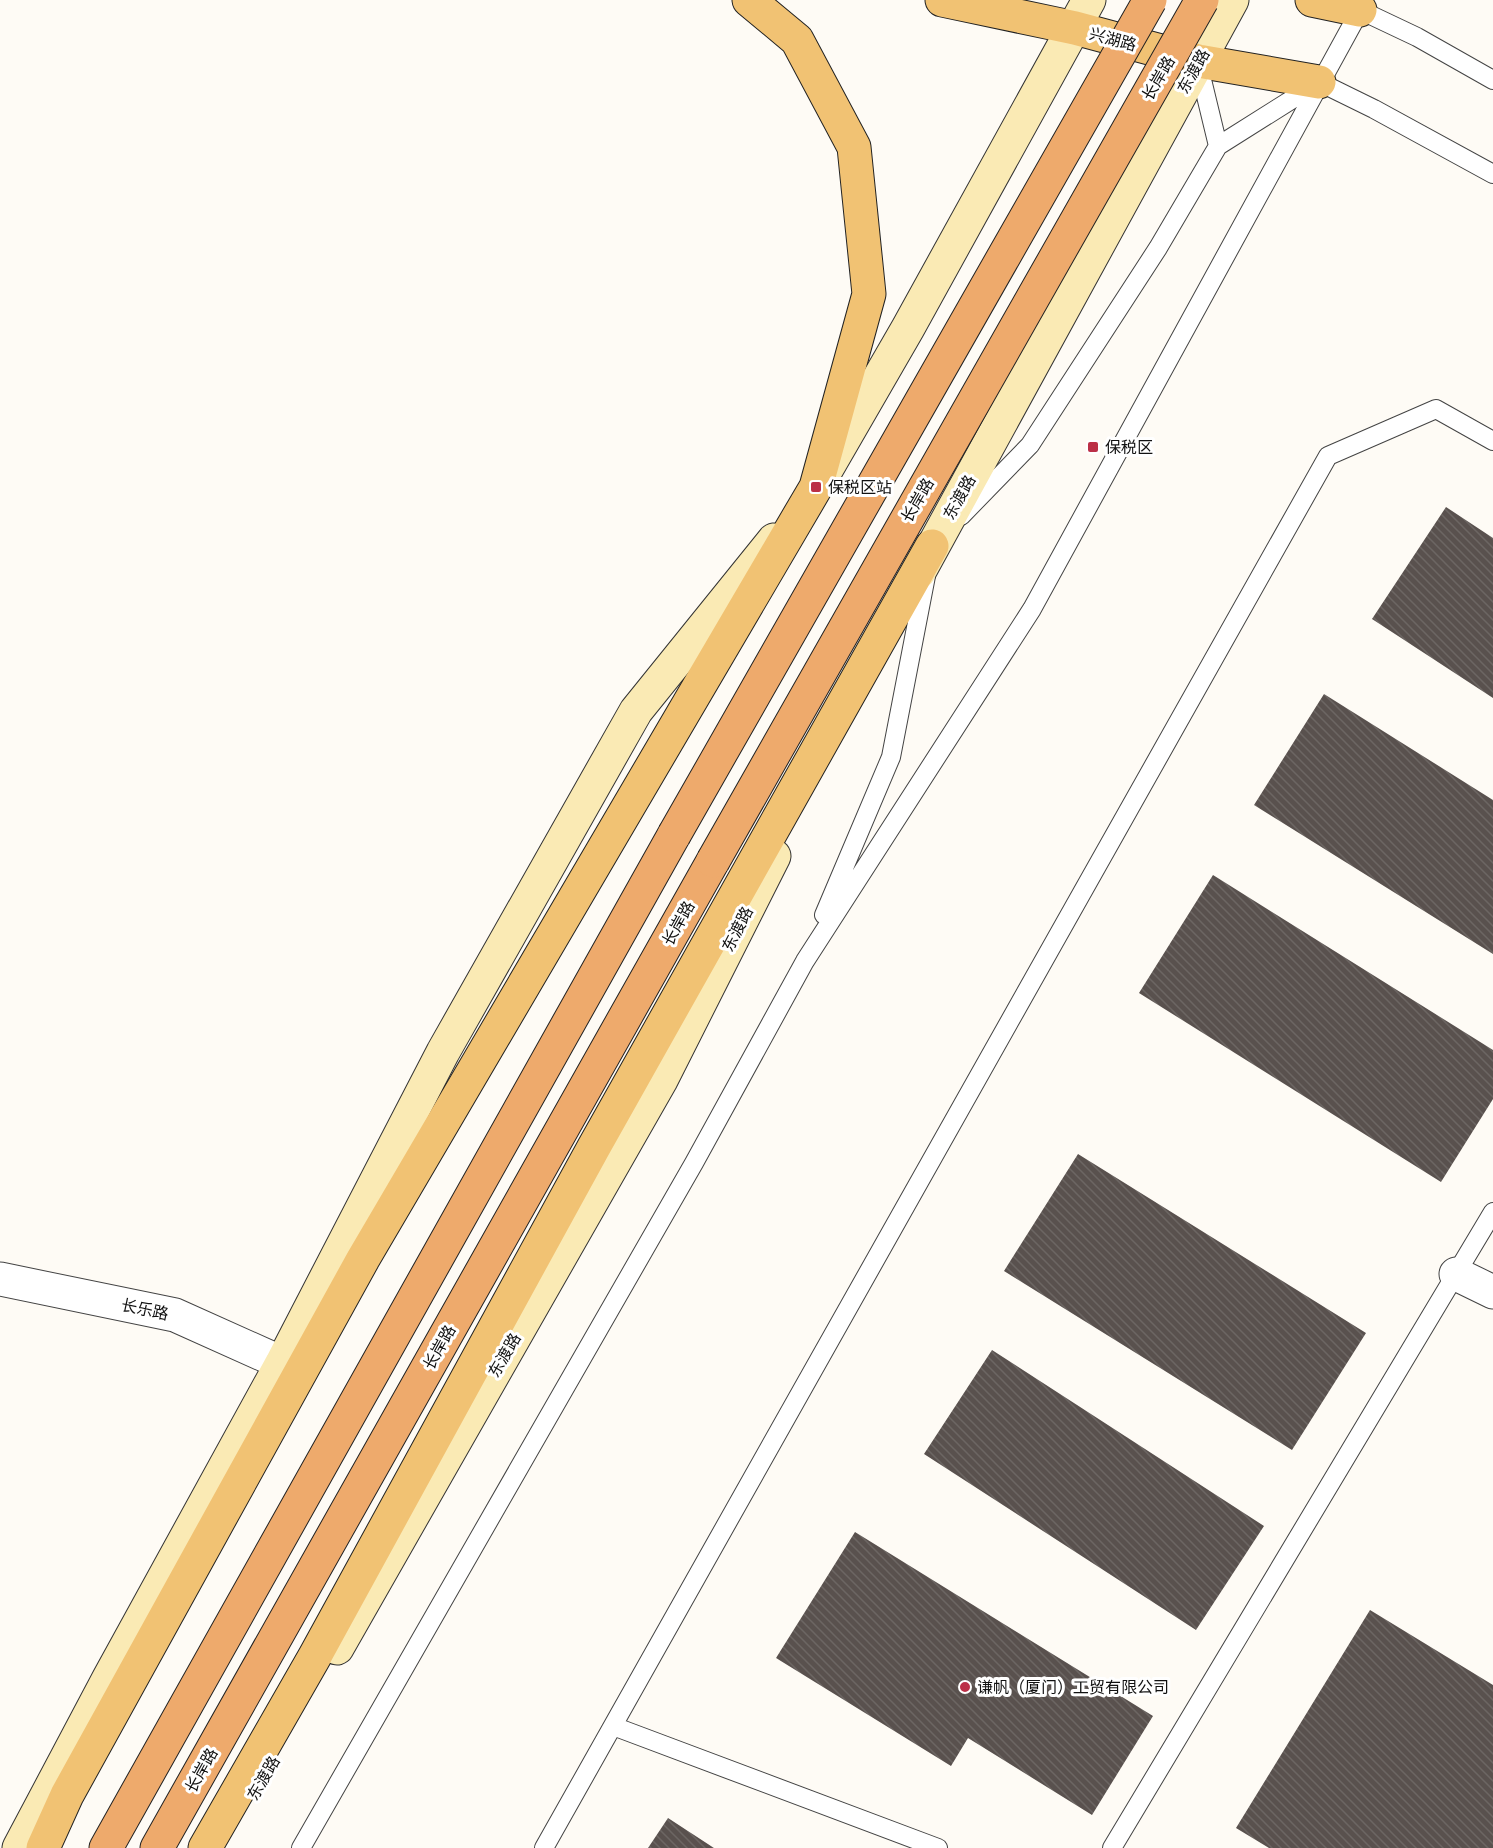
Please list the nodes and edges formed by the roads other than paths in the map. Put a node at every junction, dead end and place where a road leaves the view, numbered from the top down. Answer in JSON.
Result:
{"nodes":[{"id":1,"x":749,"y":0,"type":"edge"},
{"id":2,"x":942,"y":0,"type":"edge"},
{"id":3,"x":1150,"y":0,"type":"edge"},
{"id":4,"x":1202,"y":0,"type":"edge"},
{"id":5,"x":1232,"y":0,"type":"edge"},
{"id":6,"x":1312,"y":0,"type":"edge"},
{"id":7,"x":1363,"y":5,"type":"edge"},
{"id":8,"x":1082,"y":14,"type":"edge"},
{"id":9,"x":1198,"y":61,"type":"junction"},
{"id":10,"x":1493,"y":81,"type":"edge"},
{"id":11,"x":1319,"y":82,"type":"junction"},
{"id":12,"x":1218,"y":146,"type":"junction"},
{"id":13,"x":1493,"y":174,"type":"edge"},
{"id":14,"x":1493,"y":441,"type":"edge"},
{"id":15,"x":816,"y":487,"type":"junction"},
{"id":16,"x":932,"y":546,"type":"junction"},
{"id":17,"x":805,"y":961,"type":"junction"},
{"id":18,"x":1493,"y":1212,"type":"edge"},
{"id":19,"x":1456,"y":1274,"type":"junction"},
{"id":20,"x":0,"y":1278,"type":"edge"},
{"id":21,"x":1493,"y":1292,"type":"edge"},
{"id":22,"x":282,"y":1363,"type":"junction"},
{"id":23,"x":613,"y":1726,"type":"junction"},
{"id":24,"x":19,"y":1848,"type":"edge"},
{"id":25,"x":43,"y":1848,"type":"edge"},
{"id":26,"x":106,"y":1848,"type":"edge"},
{"id":27,"x":157,"y":1848,"type":"edge"},
{"id":28,"x":205,"y":1848,"type":"edge"},
{"id":29,"x":223,"y":1848,"type":"edge"},
{"id":30,"x":301,"y":1848,"type":"edge"},
{"id":31,"x":544,"y":1848,"type":"edge"},
{"id":32,"x":938,"y":1848,"type":"edge"},
{"id":33,"x":1112,"y":1848,"type":"edge"}],
"edges":[{"from":1,"to":15,"type":"main road"},
{"from":2,"to":8,"type":"main road","name":"兴湖路"},
{"from":3,"to":26,"type":"highway","bridge":true},
{"from":4,"to":27,"type":"highway","name":"长岸路","bridge":true},
{"from":5,"to":9,"type":"main road","name":"东渡路"},
{"from":6,"to":7,"type":"main road"},
{"from":7,"to":10,"type":"lane"},
{"from":7,"to":11,"type":"lane"},
{"from":8,"to":9,"type":"main road","name":"兴湖路"},
{"from":8,"to":15,"type":"main road"},
{"from":9,"to":11,"type":"main road","name":"兴湖路"},
{"from":9,"to":12,"type":"lane"},
{"from":9,"to":16,"type":"main road","name":"东渡路"},
{"from":11,"to":12,"type":"lane"},
{"from":11,"to":13,"type":"lane"},
{"from":11,"to":17,"type":"lane"},
{"from":12,"to":16,"type":"lane"},
{"from":14,"to":23,"type":"lane"},
{"from":15,"to":22,"type":"main road"},
{"from":15,"to":25,"type":"main road"},
{"from":16,"to":17,"type":"lane"},
{"from":16,"to":28,"type":"main road"},
{"from":16,"to":29,"type":"main road","name":"东渡路"},
{"from":17,"to":30,"type":"lane"},
{"from":18,"to":19,"type":"lane"},
{"from":19,"to":21,"type":"street"},
{"from":19,"to":33,"type":"lane"},
{"from":20,"to":22,"type":"street","name":"长乐路"},
{"from":22,"to":24,"type":"main road"},
{"from":23,"to":31,"type":"lane"},
{"from":23,"to":32,"type":"lane"}]}
